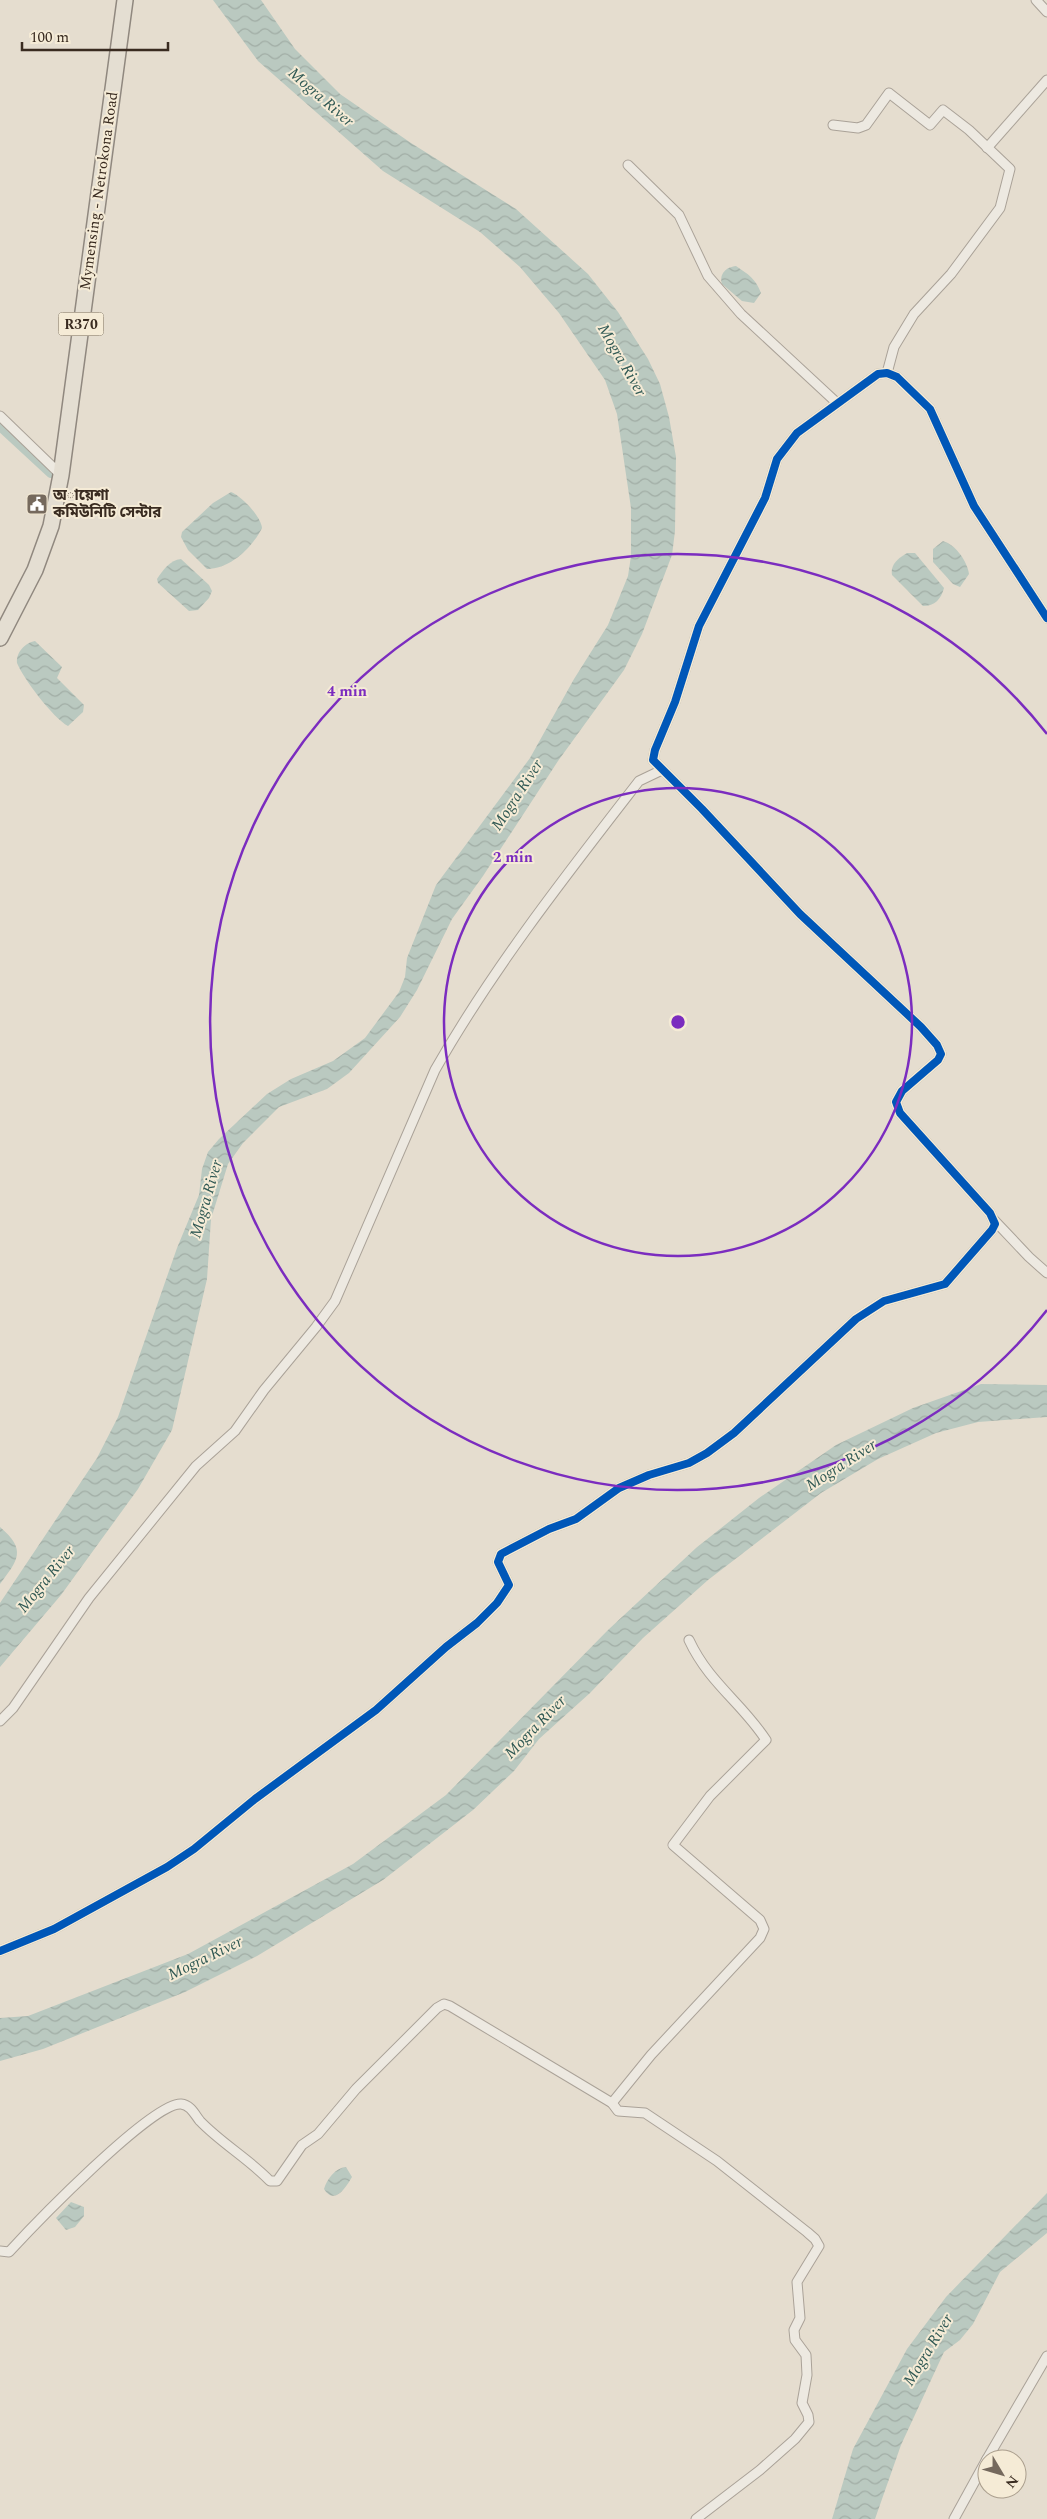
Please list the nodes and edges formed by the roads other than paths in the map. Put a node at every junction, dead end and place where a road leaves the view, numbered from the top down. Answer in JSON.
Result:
{"nodes":[{"id":1,"x":125,"y":0,"type":"edge"},
{"id":2,"x":1036,"y":0,"type":"edge"},
{"id":3,"x":1047,"y":12,"type":"edge"},
{"id":4,"x":1047,"y":80,"type":"edge"},
{"id":5,"x":833,"y":125,"type":"dead end"},
{"id":6,"x":987,"y":148,"type":"junction"},
{"id":7,"x":628,"y":165,"type":"dead end"},
{"id":8,"x":887,"y":373,"type":"junction"},
{"id":9,"x":837,"y":403,"type":"junction"},
{"id":10,"x":0,"y":416,"type":"edge"},
{"id":11,"x":61,"y":475,"type":"junction"},
{"id":12,"x":1047,"y":618,"type":"edge"},
{"id":13,"x":0,"y":638,"type":"edge"},
{"id":14,"x":662,"y":770,"type":"junction"},
{"id":15,"x":994,"y":1220,"type":"junction"},
{"id":16,"x":1047,"y":1273,"type":"edge"},
{"id":17,"x":689,"y":1640,"type":"dead end"},
{"id":18,"x":0,"y":1721,"type":"edge"},
{"id":19,"x":0,"y":1951,"type":"edge"},
{"id":20,"x":612,"y":2103,"type":"junction"},
{"id":21,"x":0,"y":2251,"type":"edge"},
{"id":22,"x":1047,"y":2356,"type":"edge"},
{"id":23,"x":993,"y":2449,"type":"edge"},
{"id":24,"x":977,"y":2477,"type":"edge"},
{"id":25,"x":696,"y":2519,"type":"edge"},
{"id":26,"x":954,"y":2519,"type":"edge"}],
"edges":[{"from":1,"to":11,"type":"main road","name":"Mymensing - Netrokona Road","number":"R370"},
{"from":2,"to":3,"type":"street"},
{"from":4,"to":6,"type":"street"},
{"from":5,"to":6,"type":"street"},
{"from":6,"to":8,"type":"street"},
{"from":7,"to":9,"type":"street"},
{"from":8,"to":9,"type":"street"},
{"from":8,"to":12,"type":"street"},
{"from":9,"to":14,"type":"street"},
{"from":10,"to":11,"type":"street"},
{"from":11,"to":13,"type":"main road","name":"Mymensing - Netrokona Road","number":"R370"},
{"from":14,"to":15,"type":"street"},
{"from":14,"to":18,"type":"street"},
{"from":15,"to":16,"type":"street"},
{"from":15,"to":19,"type":"street"},
{"from":17,"to":20,"type":"street"},
{"from":20,"to":21,"type":"street"},
{"from":20,"to":25,"type":"street"},
{"from":22,"to":23,"type":"street"},
{"from":24,"to":26,"type":"street"}]}
